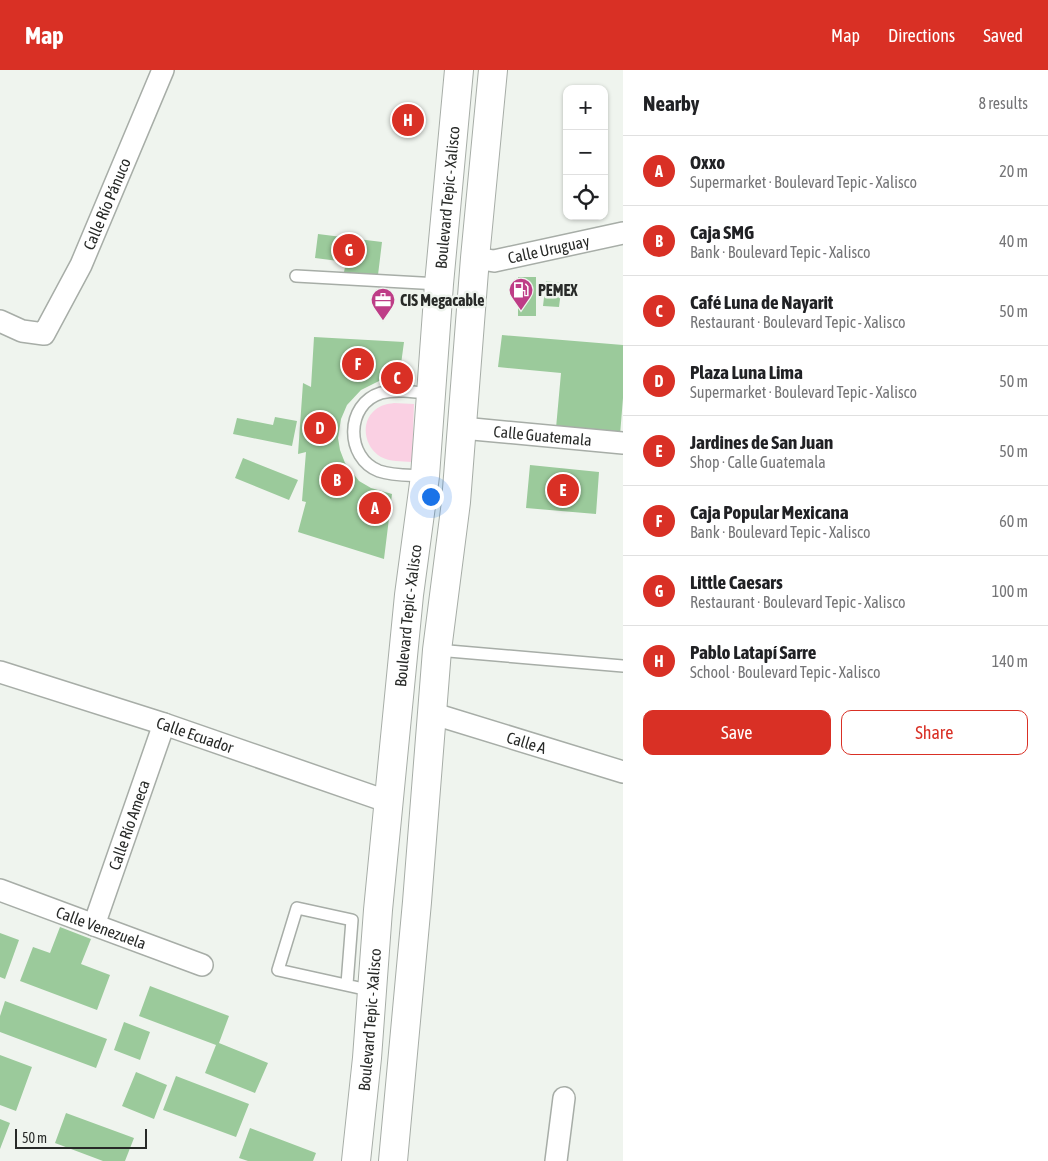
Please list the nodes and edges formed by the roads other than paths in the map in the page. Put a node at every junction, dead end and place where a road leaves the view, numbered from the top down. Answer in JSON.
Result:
{"nodes":[{"id":1,"x":163,"y":70,"type":"edge"},
{"id":2,"x":493,"y":70,"type":"edge"},
{"id":3,"x":459,"y":77,"type":"edge"},
{"id":4,"x":623,"y":234,"type":"edge"},
{"id":5,"x":475,"y":258,"type":"junction"},
{"id":6,"x":296,"y":276,"type":"dead end"},
{"id":7,"x":439,"y":284,"type":"junction"},
{"id":8,"x":0,"y":322,"type":"edge"},
{"id":9,"x":431,"y":394,"type":"junction"},
{"id":10,"x":462,"y":428,"type":"junction"},
{"id":11,"x":623,"y":443,"type":"edge"},
{"id":12,"x":425,"y":476,"type":"junction"},
{"id":13,"x":456,"y":502,"type":"junction"},
{"id":14,"x":409,"y":595,"type":"junction"},
{"id":15,"x":437,"y":650,"type":"junction"},
{"id":16,"x":623,"y":666,"type":"edge"},
{"id":17,"x":0,"y":672,"type":"edge"},
{"id":18,"x":431,"y":713,"type":"junction"},
{"id":19,"x":164,"y":724,"type":"junction"},
{"id":20,"x":623,"y":772,"type":"edge"},
{"id":21,"x":389,"y":802,"type":"junction"},
{"id":22,"x":0,"y":890,"type":"edge"},
{"id":23,"x":417,"y":902,"type":"junction"},
{"id":24,"x":365,"y":915,"type":"junction"},
{"id":25,"x":94,"y":925,"type":"junction"},
{"id":26,"x":202,"y":965,"type":"dead end"},
{"id":27,"x":347,"y":984,"type":"junction"},
{"id":28,"x":374,"y":991,"type":"junction"},
{"id":29,"x":367,"y":1058,"type":"junction"},
{"id":30,"x":564,"y":1098,"type":"dead end"},
{"id":31,"x":356,"y":1161,"type":"edge"},
{"id":32,"x":377,"y":1161,"type":"edge"},
{"id":33,"x":393,"y":1161,"type":"edge"},
{"id":34,"x":556,"y":1161,"type":"edge"}],
"edges":[{"from":1,"to":8,"type":"street","name":"Calle Río Pánuco"},
{"from":2,"to":5,"type":"main road","name":"Boulevard Tepic - Xalisco"},
{"from":3,"to":5,"type":"main road"},
{"from":3,"to":7,"type":"main road","name":"Boulevard Tepic - Xalisco"},
{"from":4,"to":5,"type":"street","name":"Calle Uruguay"},
{"from":5,"to":10,"type":"main road","name":"Boulevard Tepic - Xalisco"},
{"from":6,"to":7,"type":"lane"},
{"from":7,"to":9,"type":"main road","name":"Boulevard Tepic - Xalisco"},
{"from":9,"to":12,"type":"main road","name":"Boulevard Tepic - Xalisco"},
{"from":9,"to":12,"type":"lane"},
{"from":9,"to":13,"type":"main road"},
{"from":10,"to":11,"type":"street","name":"Calle Guatemala"},
{"from":10,"to":13,"type":"main road","name":"Boulevard Tepic - Xalisco"},
{"from":12,"to":14,"type":"main road","name":"Boulevard Tepic - Xalisco"},
{"from":13,"to":15,"type":"main road","name":"Boulevard Tepic - Xalisco"},
{"from":14,"to":18,"type":"main road"},
{"from":14,"to":21,"type":"main road","name":"Boulevard Tepic - Xalisco"},
{"from":15,"to":16,"type":"lane"},
{"from":15,"to":18,"type":"main road","name":"Boulevard Tepic - Xalisco"},
{"from":17,"to":19,"type":"street","name":"Calle Ecuador"},
{"from":18,"to":20,"type":"street","name":"Calle A"},
{"from":18,"to":23,"type":"main road","name":"Boulevard Tepic - Xalisco"},
{"from":19,"to":21,"type":"street","name":"Calle Ecuador"},
{"from":19,"to":25,"type":"street","name":"Calle Río Ameca"},
{"from":21,"to":23,"type":"main road"},
{"from":21,"to":24,"type":"main road","name":"Boulevard Tepic - Xalisco"},
{"from":22,"to":25,"type":"street","name":"Calle Venezuela"},
{"from":23,"to":33,"type":"main road","name":"Boulevard Tepic - Xalisco"},
{"from":24,"to":27,"type":"lane"},
{"from":24,"to":27,"type":"lane"},
{"from":24,"to":28,"type":"main road","name":"Boulevard Tepic - Xalisco"},
{"from":25,"to":26,"type":"street","name":"Calle Venezuela"},
{"from":27,"to":28,"type":"lane"},
{"from":28,"to":29,"type":"main road","name":"Boulevard Tepic - Xalisco"},
{"from":29,"to":31,"type":"main road","name":"Boulevard Tepic - Xalisco"},
{"from":29,"to":32,"type":"main road"},
{"from":30,"to":34,"type":"street"}]}
